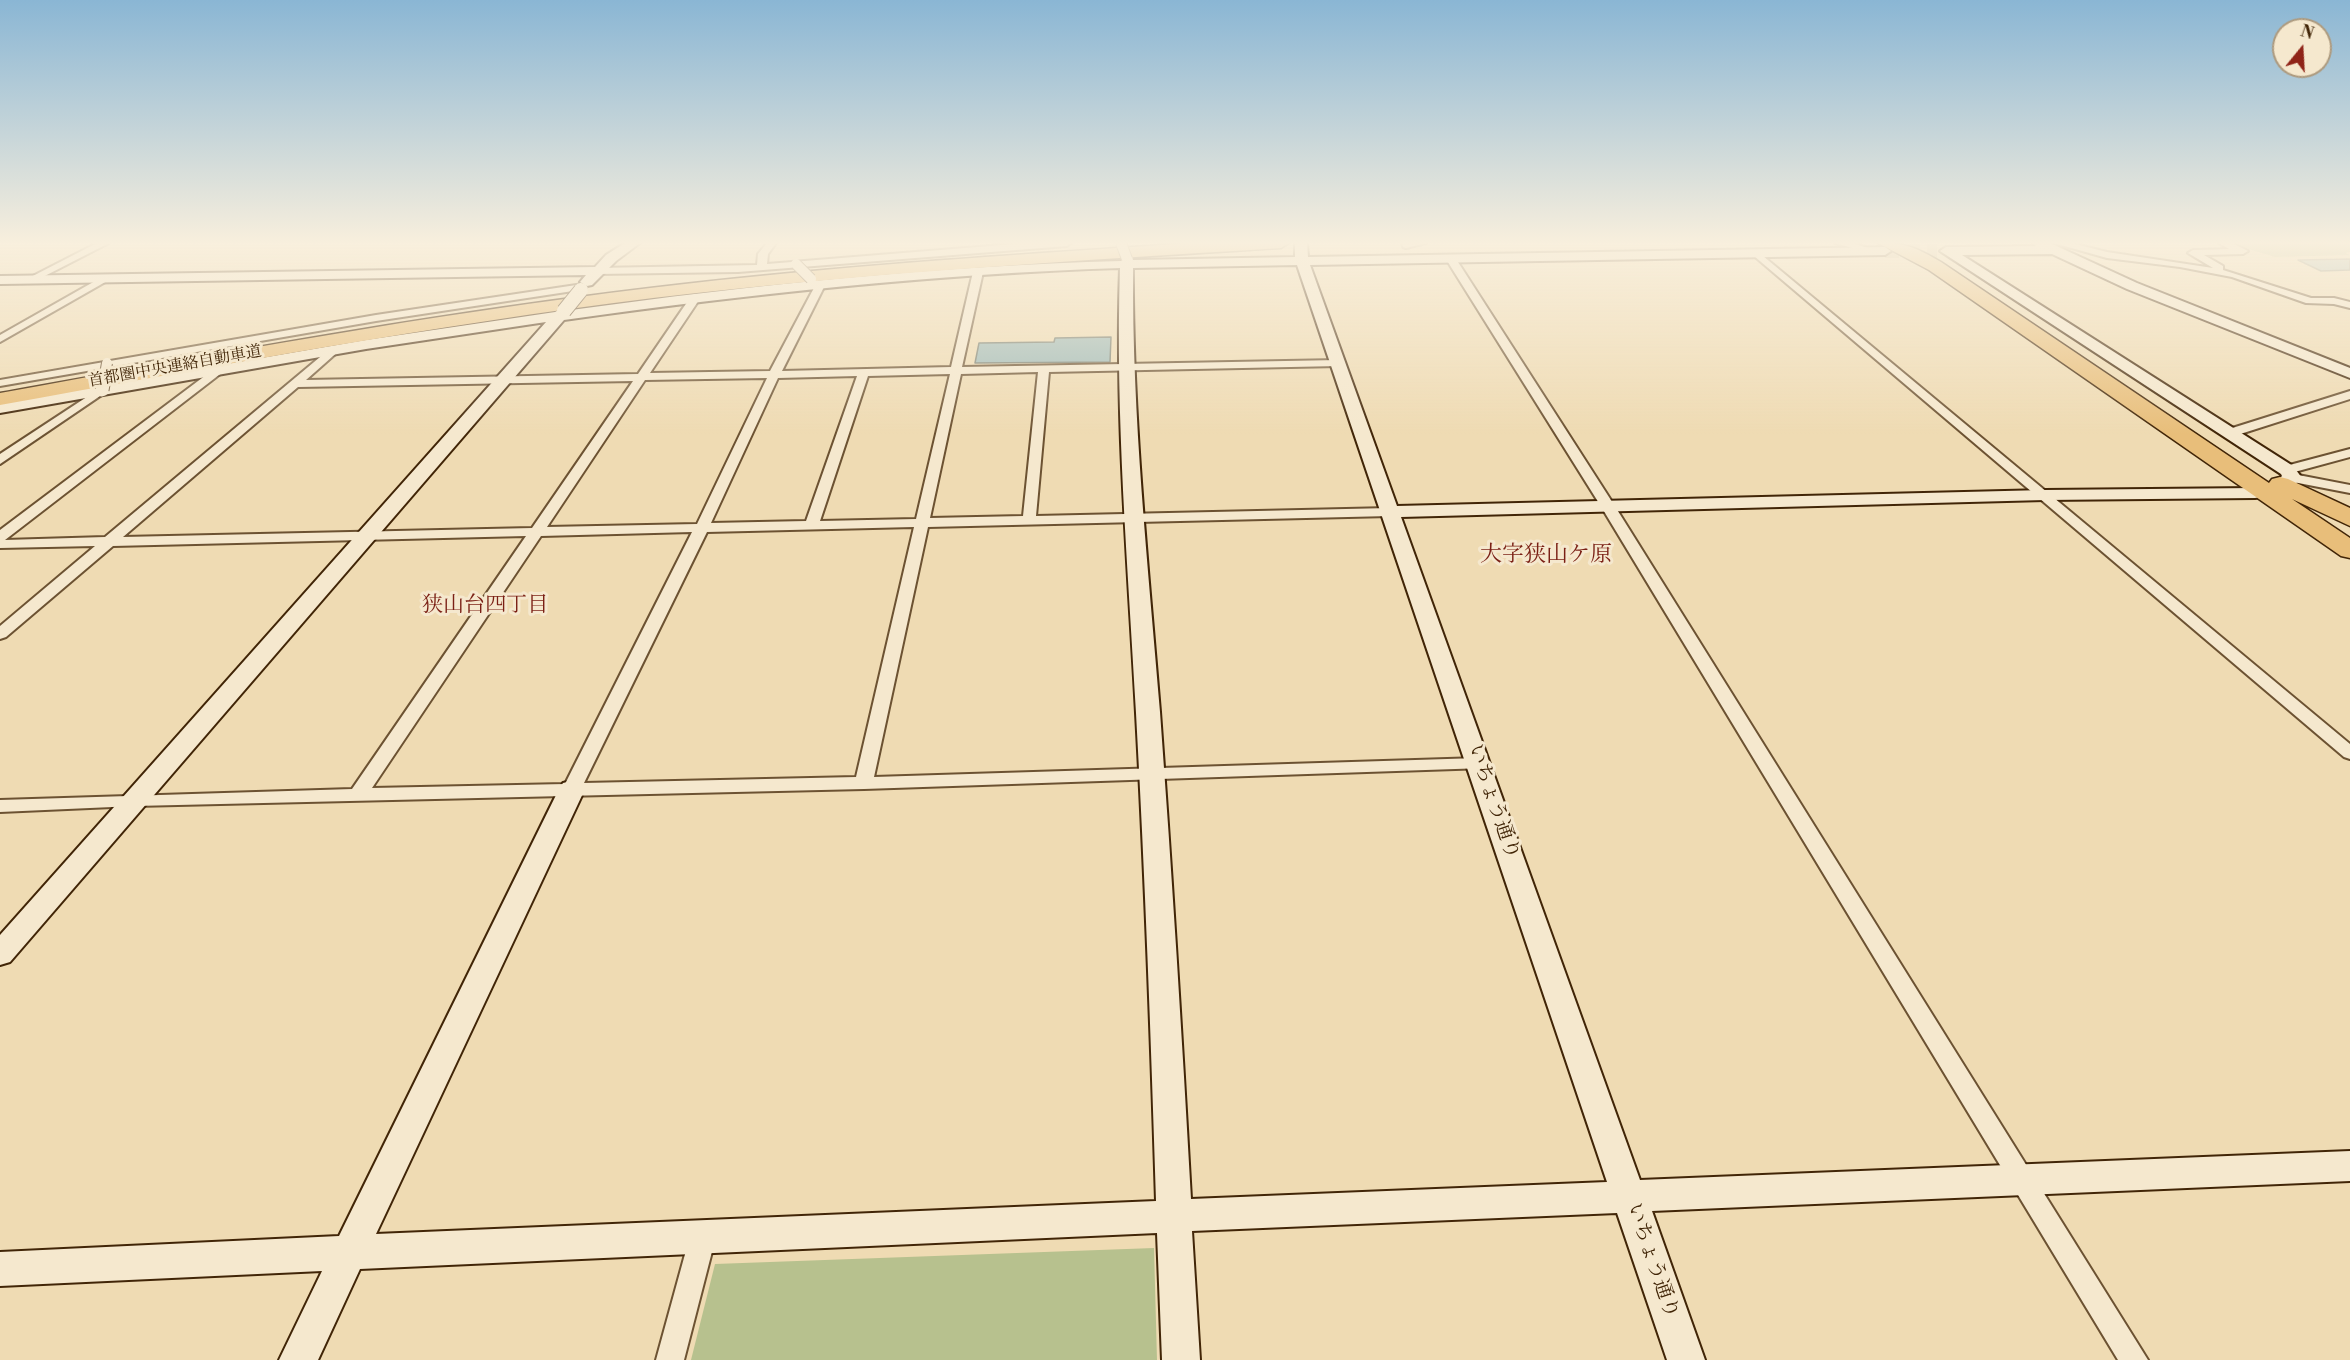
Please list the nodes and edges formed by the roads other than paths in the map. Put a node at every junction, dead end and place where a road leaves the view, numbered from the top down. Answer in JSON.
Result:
{"nodes":[{"id":1,"x":56,"y":306,"type":"edge"},
{"id":2,"x":458,"y":306,"type":"edge"},
{"id":3,"x":518,"y":306,"type":"edge"},
{"id":4,"x":554,"y":306,"type":"edge"},
{"id":5,"x":567,"y":306,"type":"edge"},
{"id":6,"x":617,"y":306,"type":"edge"},
{"id":7,"x":689,"y":306,"type":"edge"},
{"id":8,"x":805,"y":306,"type":"edge"},
{"id":9,"x":970,"y":306,"type":"edge"},
{"id":10,"x":1125,"y":306,"type":"edge"},
{"id":11,"x":1320,"y":306,"type":"edge"},
{"id":12,"x":1481,"y":306,"type":"edge"},
{"id":13,"x":1820,"y":306,"type":"edge"},
{"id":14,"x":2001,"y":306,"type":"edge"},
{"id":15,"x":2010,"y":306,"type":"edge"},
{"id":16,"x":2023,"y":306,"type":"edge"},
{"id":17,"x":2183,"y":306,"type":"edge"},
{"id":18,"x":562,"y":313,"type":"junction"},
{"id":19,"x":0,"y":339,"type":"edge"},
{"id":20,"x":336,"y":349,"type":"junction"},
{"id":21,"x":107,"y":363,"type":"junction"},
{"id":22,"x":1339,"y":363,"type":"junction"},
{"id":23,"x":222,"y":368,"type":"junction"},
{"id":24,"x":1126,"y":368,"type":"junction"},
{"id":25,"x":1044,"y":370,"type":"junction"},
{"id":26,"x":955,"y":371,"type":"junction"},
{"id":27,"x":863,"y":374,"type":"junction"},
{"id":28,"x":2350,"y":374,"type":"edge"},
{"id":29,"x":774,"y":375,"type":"junction"},
{"id":30,"x":640,"y":377,"type":"junction"},
{"id":31,"x":501,"y":380,"type":"junction"},
{"id":32,"x":0,"y":383,"type":"edge"},
{"id":33,"x":296,"y":384,"type":"junction"},
{"id":34,"x":102,"y":390,"type":"junction"},
{"id":35,"x":0,"y":392,"type":"edge"},
{"id":36,"x":2350,"y":395,"type":"edge"},
{"id":37,"x":0,"y":399,"type":"edge"},
{"id":38,"x":0,"y":408,"type":"edge"},
{"id":39,"x":2230,"y":433,"type":"junction"},
{"id":40,"x":2350,"y":453,"type":"edge"},
{"id":41,"x":0,"y":460,"type":"edge"},
{"id":42,"x":2289,"y":476,"type":"junction"},
{"id":43,"x":2350,"y":489,"type":"edge"},
{"id":44,"x":2255,"y":493,"type":"dead end"},
{"id":45,"x":2045,"y":495,"type":"junction"},
{"id":46,"x":1609,"y":508,"type":"junction"},
{"id":47,"x":1390,"y":512,"type":"junction"},
{"id":48,"x":2350,"y":518,"type":"edge"},
{"id":49,"x":1132,"y":519,"type":"junction"},
{"id":50,"x":1029,"y":522,"type":"junction"},
{"id":51,"x":922,"y":524,"type":"junction"},
{"id":52,"x":811,"y":526,"type":"junction"},
{"id":53,"x":701,"y":529,"type":"junction"},
{"id":54,"x":534,"y":532,"type":"junction"},
{"id":55,"x":366,"y":536,"type":"junction"},
{"id":56,"x":0,"y":537,"type":"edge"},
{"id":57,"x":109,"y":542,"type":"junction"},
{"id":58,"x":0,"y":544,"type":"edge"},
{"id":59,"x":2350,"y":550,"type":"edge"},
{"id":60,"x":0,"y":634,"type":"edge"},
{"id":61,"x":2350,"y":753,"type":"edge"},
{"id":62,"x":1479,"y":764,"type":"junction"},
{"id":63,"x":1152,"y":774,"type":"junction"},
{"id":64,"x":864,"y":783,"type":"junction"},
{"id":65,"x":572,"y":789,"type":"junction"},
{"id":66,"x":357,"y":796,"type":"junction"},
{"id":67,"x":135,"y":800,"type":"junction"},
{"id":68,"x":0,"y":806,"type":"edge"},
{"id":69,"x":0,"y":954,"type":"edge"},
{"id":70,"x":2350,"y":1166,"type":"edge"},
{"id":71,"x":2021,"y":1180,"type":"junction"},
{"id":72,"x":1630,"y":1196,"type":"junction"},
{"id":73,"x":1174,"y":1216,"type":"junction"},
{"id":74,"x":703,"y":1236,"type":"junction"},
{"id":75,"x":351,"y":1252,"type":"junction"},
{"id":76,"x":0,"y":1269,"type":"edge"},
{"id":77,"x":298,"y":1360,"type":"edge"},
{"id":78,"x":670,"y":1360,"type":"edge"},
{"id":79,"x":1181,"y":1360,"type":"edge"},
{"id":80,"x":1686,"y":1360,"type":"edge"},
{"id":81,"x":2134,"y":1360,"type":"edge"}],
"edges":[{"from":1,"to":19,"type":"street"},
{"from":2,"to":21,"type":"street"},
{"from":3,"to":35,"type":"highway","name":"首都圏中央連絡自動車道"},
{"from":4,"to":37,"type":"highway","name":"首都圏中央連絡自動車道"},
{"from":5,"to":18,"type":"street","bridge":true},
{"from":6,"to":18,"type":"street"},
{"from":7,"to":30,"type":"street"},
{"from":8,"to":29,"type":"street"},
{"from":9,"to":26,"type":"street"},
{"from":10,"to":24,"type":"street"},
{"from":11,"to":22,"type":"street","name":"いちょう通り"},
{"from":12,"to":46,"type":"street"},
{"from":13,"to":45,"type":"street"},
{"from":14,"to":48,"type":"highway"},
{"from":15,"to":59,"type":"highway"},
{"from":16,"to":39,"type":"street"},
{"from":17,"to":28,"type":"street"},
{"from":18,"to":20,"type":"street"},
{"from":18,"to":31,"type":"street"},
{"from":20,"to":23,"type":"street"},
{"from":20,"to":33,"type":"street"},
{"from":21,"to":32,"type":"street"},
{"from":21,"to":34,"type":"street","bridge":true},
{"from":22,"to":24,"type":"street"},
{"from":22,"to":47,"type":"street","name":"いちょう通り"},
{"from":23,"to":34,"type":"street"},
{"from":23,"to":56,"type":"street"},
{"from":24,"to":25,"type":"street"},
{"from":24,"to":49,"type":"street"},
{"from":25,"to":26,"type":"street"},
{"from":25,"to":50,"type":"street"},
{"from":26,"to":27,"type":"street"},
{"from":26,"to":51,"type":"street"},
{"from":27,"to":29,"type":"street"},
{"from":27,"to":52,"type":"street"},
{"from":29,"to":30,"type":"street"},
{"from":29,"to":53,"type":"street"},
{"from":30,"to":31,"type":"street"},
{"from":30,"to":54,"type":"street"},
{"from":31,"to":33,"type":"street"},
{"from":31,"to":55,"type":"street"},
{"from":33,"to":57,"type":"street"},
{"from":34,"to":38,"type":"street"},
{"from":34,"to":41,"type":"street"},
{"from":36,"to":39,"type":"street"},
{"from":39,"to":42,"type":"street"},
{"from":40,"to":42,"type":"street"},
{"from":42,"to":43,"type":"street"},
{"from":44,"to":45,"type":"street"},
{"from":45,"to":46,"type":"street"},
{"from":45,"to":61,"type":"street"},
{"from":46,"to":47,"type":"street"},
{"from":46,"to":71,"type":"street"},
{"from":47,"to":49,"type":"street"},
{"from":47,"to":62,"type":"street","name":"いちょう通り"},
{"from":49,"to":50,"type":"street"},
{"from":49,"to":63,"type":"street"},
{"from":50,"to":51,"type":"street"},
{"from":51,"to":52,"type":"street"},
{"from":51,"to":64,"type":"street"},
{"from":52,"to":53,"type":"street"},
{"from":53,"to":54,"type":"street"},
{"from":53,"to":65,"type":"street"},
{"from":54,"to":55,"type":"street"},
{"from":54,"to":66,"type":"street"},
{"from":55,"to":57,"type":"street"},
{"from":55,"to":67,"type":"street"},
{"from":57,"to":58,"type":"street"},
{"from":57,"to":60,"type":"street"},
{"from":62,"to":63,"type":"street"},
{"from":62,"to":72,"type":"street","name":"いちょう通り"},
{"from":63,"to":64,"type":"street"},
{"from":63,"to":73,"type":"street"},
{"from":64,"to":65,"type":"street"},
{"from":65,"to":66,"type":"street"},
{"from":65,"to":75,"type":"street"},
{"from":66,"to":67,"type":"street"},
{"from":67,"to":68,"type":"street"},
{"from":67,"to":69,"type":"street"},
{"from":70,"to":71,"type":"street"},
{"from":71,"to":72,"type":"street"},
{"from":71,"to":81,"type":"street"},
{"from":72,"to":73,"type":"street"},
{"from":72,"to":80,"type":"street","name":"いちょう通り"},
{"from":73,"to":74,"type":"street"},
{"from":73,"to":79,"type":"street"},
{"from":74,"to":75,"type":"street"},
{"from":74,"to":78,"type":"street"},
{"from":75,"to":76,"type":"street"},
{"from":75,"to":77,"type":"street"}]}
